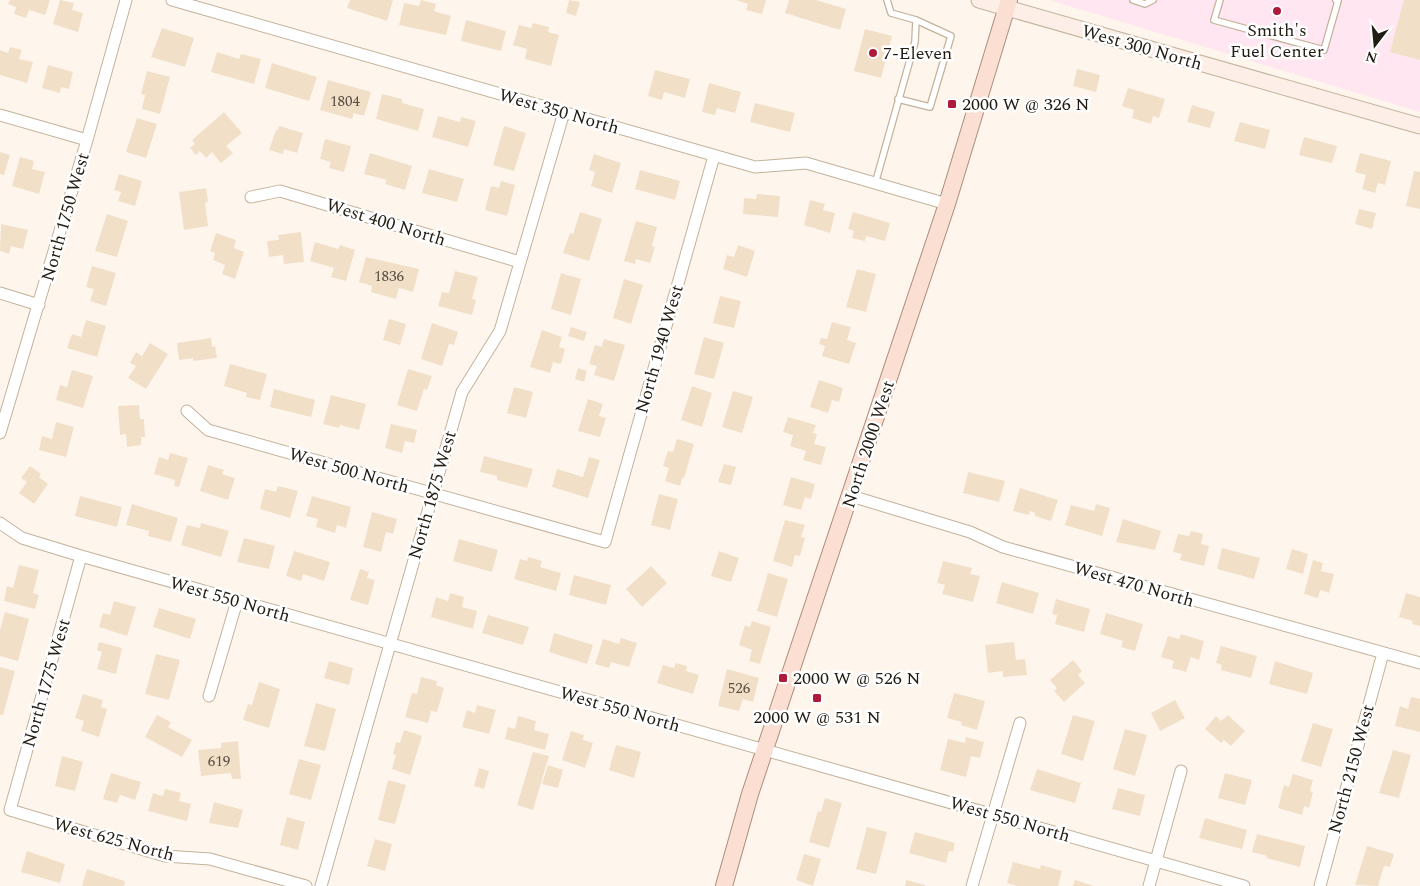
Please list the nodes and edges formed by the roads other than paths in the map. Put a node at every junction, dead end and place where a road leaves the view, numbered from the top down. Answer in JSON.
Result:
{"nodes":[{"id":1,"x":126,"y":0,"type":"edge"},
{"id":2,"x":172,"y":0,"type":"edge"},
{"id":3,"x":887,"y":0,"type":"edge"},
{"id":4,"x":979,"y":0,"type":"edge"},
{"id":5,"x":1133,"y":0,"type":"edge"},
{"id":6,"x":1153,"y":0,"type":"edge"},
{"id":7,"x":1220,"y":0,"type":"edge"},
{"id":8,"x":1336,"y":0,"type":"edge"},
{"id":9,"x":1008,"y":4,"type":"edge"},
{"id":10,"x":916,"y":20,"type":"junction"},
{"id":11,"x":898,"y":99,"type":"junction"},
{"id":12,"x":564,"y":112,"type":"junction"},
{"id":13,"x":0,"y":115,"type":"edge"},
{"id":14,"x":1420,"y":126,"type":"edge"},
{"id":15,"x":87,"y":140,"type":"junction"},
{"id":16,"x":714,"y":156,"type":"junction"},
{"id":17,"x":875,"y":184,"type":"junction"},
{"id":18,"x":251,"y":197,"type":"dead end"},
{"id":19,"x":947,"y":204,"type":"junction"},
{"id":20,"x":520,"y":262,"type":"junction"},
{"id":21,"x":0,"y":292,"type":"edge"},
{"id":22,"x":39,"y":304,"type":"junction"},
{"id":23,"x":187,"y":411,"type":"dead end"},
{"id":24,"x":0,"y":432,"type":"edge"},
{"id":25,"x":433,"y":493,"type":"junction"},
{"id":26,"x":851,"y":496,"type":"junction"},
{"id":27,"x":0,"y":523,"type":"edge"},
{"id":28,"x":605,"y":542,"type":"joint"},
{"id":29,"x":82,"y":556,"type":"junction"},
{"id":30,"x":237,"y":601,"type":"junction"},
{"id":31,"x":390,"y":645,"type":"junction"},
{"id":32,"x":1383,"y":652,"type":"junction"},
{"id":33,"x":1420,"y":663,"type":"edge"},
{"id":34,"x":209,"y":696,"type":"dead end"},
{"id":35,"x":1020,"y":724,"type":"dead end"},
{"id":36,"x":765,"y":750,"type":"junction"},
{"id":37,"x":1181,"y":772,"type":"dead end"},
{"id":38,"x":10,"y":810,"type":"joint"},
{"id":39,"x":994,"y":815,"type":"junction"},
{"id":40,"x":1157,"y":861,"type":"junction"},
{"id":41,"x":306,"y":886,"type":"edge"},
{"id":42,"x":321,"y":886,"type":"edge"},
{"id":43,"x":724,"y":886,"type":"edge"},
{"id":44,"x":972,"y":886,"type":"edge"},
{"id":45,"x":1149,"y":886,"type":"edge"},
{"id":46,"x":1244,"y":886,"type":"edge"},
{"id":47,"x":1320,"y":886,"type":"edge"}],
"edges":[{"from":1,"to":15,"type":"street","name":"North 1750 West"},
{"from":2,"to":12,"type":"street","name":"West 350 North"},
{"from":3,"to":10,"type":"lane"},
{"from":4,"to":9,"type":"main road","name":"West 300 North"},
{"from":5,"to":6,"type":"lane"},
{"from":7,"to":8,"type":"lane"},
{"from":9,"to":14,"type":"main road","name":"West 300 North"},
{"from":9,"to":19,"type":"main road","name":"North 2000 West"},
{"from":10,"to":11,"type":"lane"},
{"from":10,"to":11,"type":"lane"},
{"from":11,"to":17,"type":"lane"},
{"from":12,"to":16,"type":"street","name":"West 350 North"},
{"from":12,"to":20,"type":"street","name":"North 1875 West"},
{"from":13,"to":15,"type":"street"},
{"from":15,"to":22,"type":"street","name":"North 1750 West"},
{"from":16,"to":17,"type":"street","name":"West 350 North"},
{"from":16,"to":28,"type":"street","name":"North 1940 West"},
{"from":17,"to":19,"type":"street","name":"West 350 North"},
{"from":18,"to":20,"type":"street","name":"West 400 North"},
{"from":19,"to":26,"type":"main road","name":"North 2000 West"},
{"from":20,"to":25,"type":"street","name":"North 1875 West"},
{"from":21,"to":22,"type":"street"},
{"from":22,"to":24,"type":"street","name":"North 1750 West"},
{"from":23,"to":25,"type":"street","name":"West 500 North"},
{"from":25,"to":28,"type":"street","name":"West 500 North"},
{"from":25,"to":31,"type":"street","name":"North 1875 West"},
{"from":26,"to":32,"type":"street","name":"West 470 North"},
{"from":26,"to":36,"type":"main road","name":"North 2000 West"},
{"from":27,"to":29,"type":"street","name":"West 550 North"},
{"from":29,"to":30,"type":"street","name":"West 550 North"},
{"from":29,"to":38,"type":"street","name":"North 1775 West"},
{"from":30,"to":31,"type":"street","name":"West 550 North"},
{"from":30,"to":34,"type":"street"},
{"from":31,"to":36,"type":"street","name":"West 550 North"},
{"from":31,"to":42,"type":"street","name":"North 1875 West"},
{"from":32,"to":33,"type":"street","name":"West 470 North"},
{"from":32,"to":47,"type":"street","name":"North 2150 West"},
{"from":35,"to":39,"type":"street"},
{"from":36,"to":39,"type":"street","name":"West 550 North"},
{"from":36,"to":43,"type":"main road","name":"North 2000 West"},
{"from":37,"to":40,"type":"street"},
{"from":38,"to":41,"type":"street","name":"West 625 North"},
{"from":39,"to":40,"type":"street","name":"West 550 North"},
{"from":39,"to":44,"type":"street"},
{"from":40,"to":45,"type":"street"},
{"from":40,"to":46,"type":"street","name":"West 550 North"}]}
